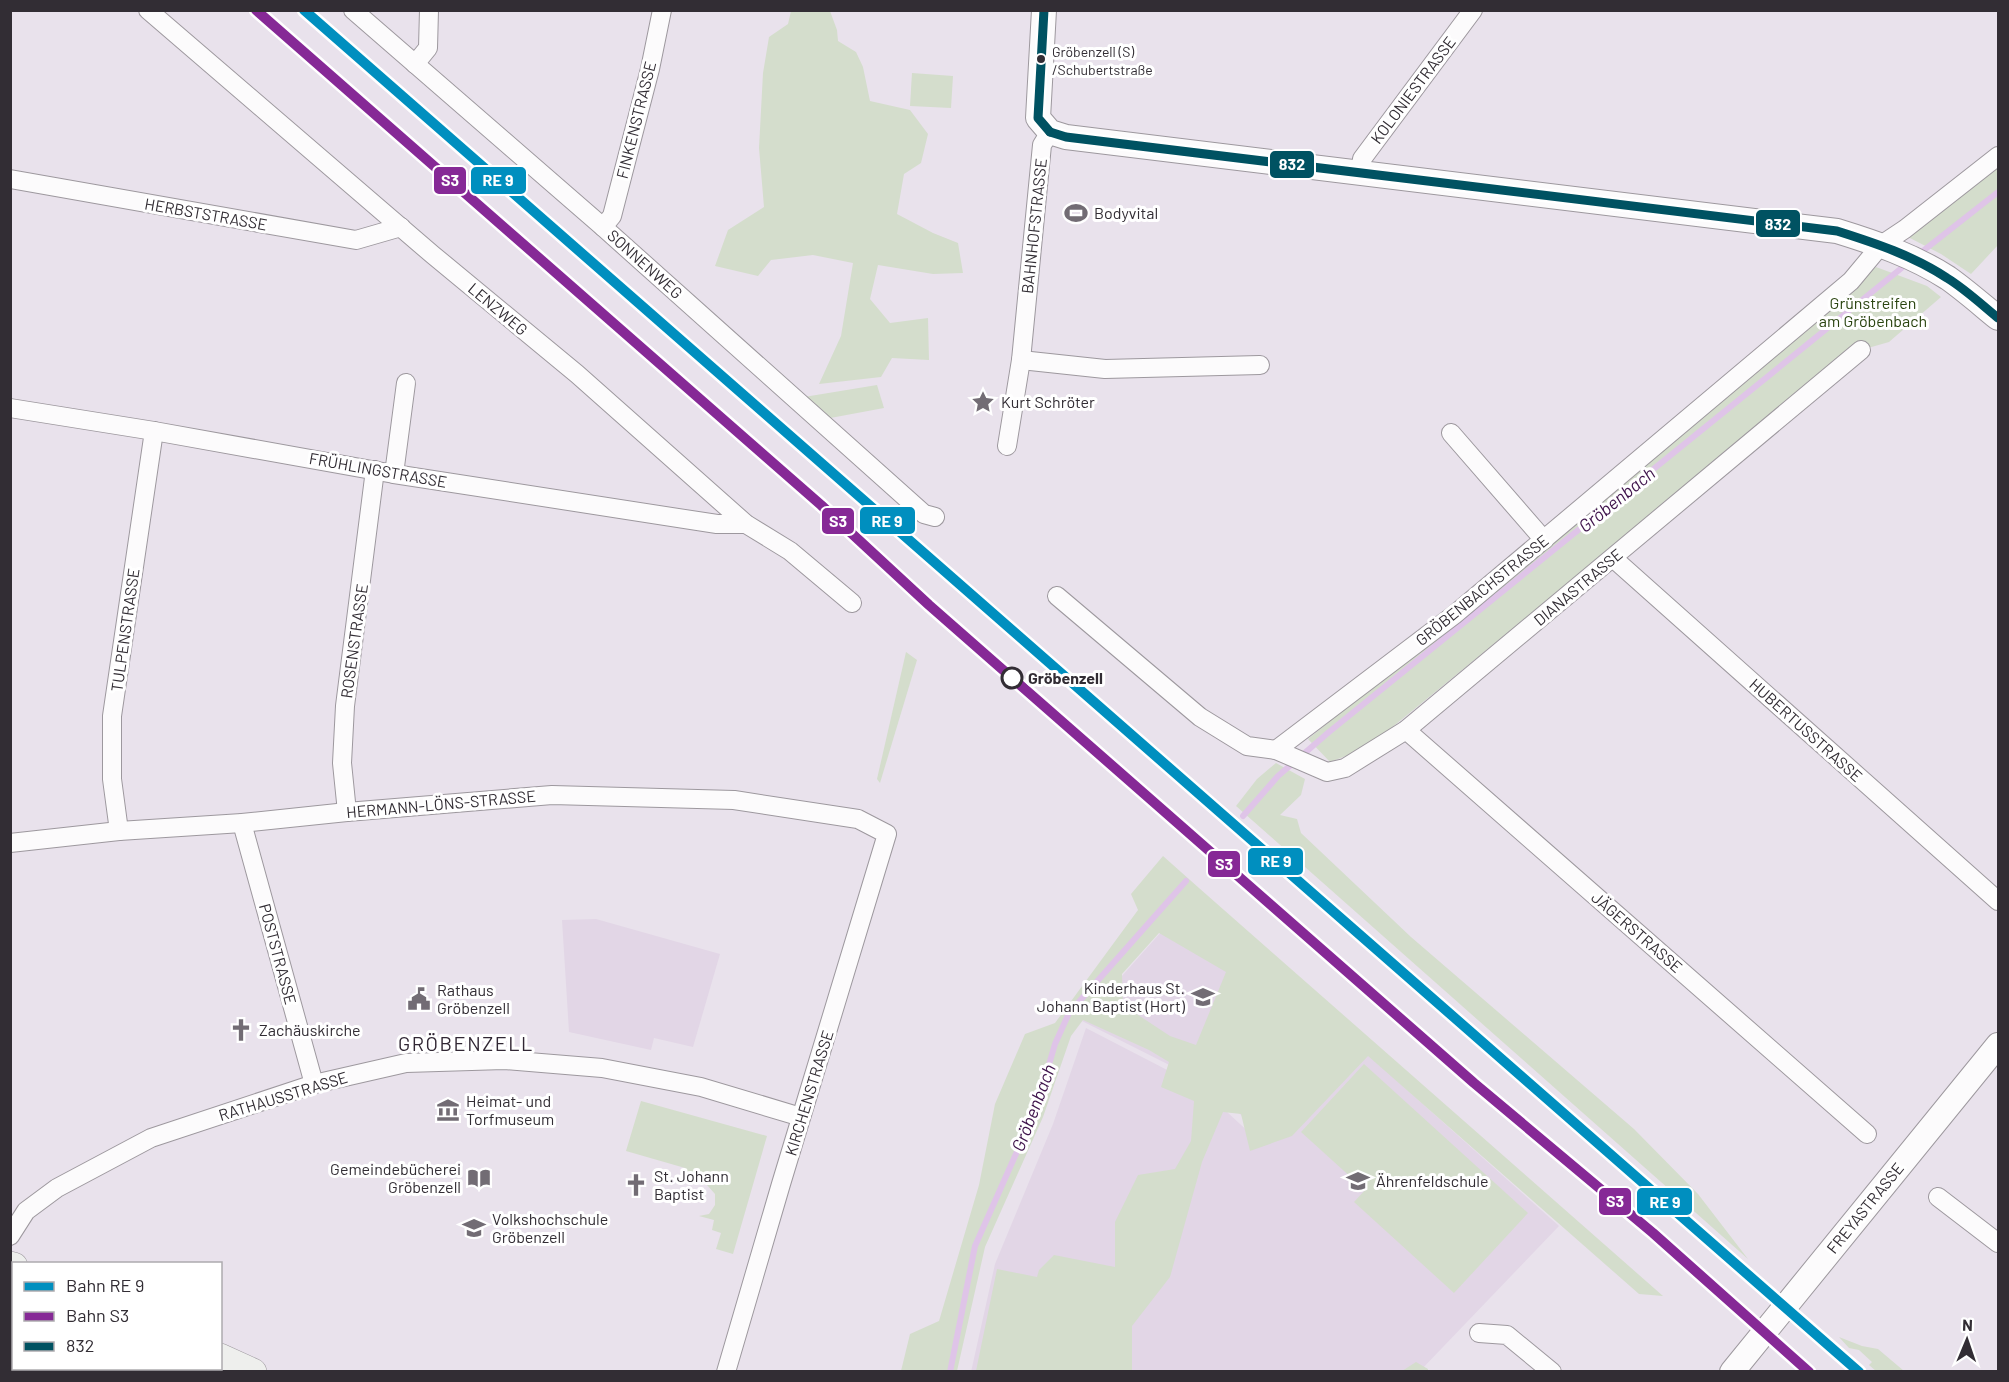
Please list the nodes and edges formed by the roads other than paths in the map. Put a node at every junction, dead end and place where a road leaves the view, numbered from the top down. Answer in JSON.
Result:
{"nodes":[{"id":1,"x":148,"y":10,"type":"edge"},
{"id":2,"x":353,"y":10,"type":"edge"},
{"id":3,"x":429,"y":10,"type":"edge"},
{"id":4,"x":662,"y":10,"type":"edge"},
{"id":5,"x":1044,"y":10,"type":"edge"},
{"id":6,"x":1473,"y":10,"type":"edge"},
{"id":7,"x":415,"y":63,"type":"junction"},
{"id":8,"x":1050,"y":132,"type":"junction"},
{"id":9,"x":1998,"y":156,"type":"edge"},
{"id":10,"x":1360,"y":172,"type":"junction"},
{"id":11,"x":10,"y":180,"type":"edge"},
{"id":12,"x":603,"y":226,"type":"junction"},
{"id":13,"x":401,"y":227,"type":"junction"},
{"id":14,"x":1891,"y":249,"type":"junction"},
{"id":15,"x":1998,"y":318,"type":"edge"},
{"id":16,"x":1862,"y":350,"type":"dead end"},
{"id":17,"x":1021,"y":360,"type":"junction"},
{"id":18,"x":1260,"y":365,"type":"dead end"},
{"id":19,"x":406,"y":383,"type":"dead end"},
{"id":20,"x":10,"y":408,"type":"edge"},
{"id":21,"x":154,"y":431,"type":"junction"},
{"id":22,"x":1451,"y":433,"type":"dead end"},
{"id":23,"x":1007,"y":446,"type":"dead end"},
{"id":24,"x":375,"y":470,"type":"junction"},
{"id":25,"x":394,"y":474,"type":"junction"},
{"id":26,"x":935,"y":517,"type":"dead end"},
{"id":27,"x":746,"y":524,"type":"junction"},
{"id":28,"x":1544,"y":540,"type":"junction"},
{"id":29,"x":1613,"y":558,"type":"junction"},
{"id":30,"x":1057,"y":596,"type":"dead end"},
{"id":31,"x":852,"y":603,"type":"dead end"},
{"id":32,"x":1406,"y":730,"type":"junction"},
{"id":33,"x":1281,"y":752,"type":"junction"},
{"id":34,"x":347,"y":812,"type":"junction"},
{"id":35,"x":242,"y":824,"type":"junction"},
{"id":36,"x":870,"y":824,"type":"joint"},
{"id":37,"x":118,"y":831,"type":"junction"},
{"id":38,"x":10,"y":843,"type":"edge"},
{"id":39,"x":1998,"y":901,"type":"edge"},
{"id":40,"x":1998,"y":1045,"type":"edge"},
{"id":41,"x":314,"y":1084,"type":"junction"},
{"id":42,"x":801,"y":1117,"type":"junction"},
{"id":43,"x":1867,"y":1134,"type":"dead end"},
{"id":44,"x":1938,"y":1197,"type":"dead end"},
{"id":45,"x":10,"y":1236,"type":"edge"},
{"id":46,"x":1998,"y":1243,"type":"edge"},
{"id":47,"x":1479,"y":1333,"type":"dead end"},
{"id":48,"x":222,"y":1358,"type":"edge"},
{"id":49,"x":253,"y":1371,"type":"edge"},
{"id":50,"x":726,"y":1371,"type":"edge"},
{"id":51,"x":1552,"y":1371,"type":"edge"},
{"id":52,"x":1732,"y":1371,"type":"edge"}],
"edges":[{"from":1,"to":13,"type":"street","name":"LENZWEG"},
{"from":2,"to":7,"type":"street","name":"SONNENWEG"},
{"from":3,"to":7,"type":"street"},
{"from":4,"to":12,"type":"street","name":"FINKENSTRASSE"},
{"from":5,"to":8,"type":"street"},
{"from":6,"to":10,"type":"street","name":"KOLONIESTRASSE"},
{"from":7,"to":12,"type":"street","name":"SONNENWEG"},
{"from":8,"to":10,"type":"street"},
{"from":8,"to":17,"type":"street","name":"BAHNHOFSTRASSE"},
{"from":9,"to":14,"type":"street","name":"GRÖBENBACHSTRASSE"},
{"from":10,"to":14,"type":"street"},
{"from":11,"to":13,"type":"street","name":"HERBSTSTRASSE"},
{"from":12,"to":26,"type":"street","name":"SONNENWEG"},
{"from":13,"to":27,"type":"street","name":"LENZWEG"},
{"from":14,"to":15,"type":"street"},
{"from":14,"to":28,"type":"street","name":"GRÖBENBACHSTRASSE"},
{"from":16,"to":29,"type":"street","name":"DIANASTRASSE"},
{"from":17,"to":18,"type":"street"},
{"from":17,"to":23,"type":"street","name":"BAHNHOFSTRASSE"},
{"from":19,"to":25,"type":"street"},
{"from":20,"to":21,"type":"street","name":"FRÜHLINGSTRASSE"},
{"from":21,"to":24,"type":"street","name":"FRÜHLINGSTRASSE"},
{"from":21,"to":37,"type":"street","name":"TULPENSTRASSE"},
{"from":22,"to":28,"type":"street"},
{"from":24,"to":25,"type":"street","name":"FRÜHLINGSTRASSE"},
{"from":24,"to":34,"type":"street","name":"ROSENSTRASSE"},
{"from":25,"to":27,"type":"street","name":"FRÜHLINGSTRASSE"},
{"from":27,"to":31,"type":"street","name":"LENZWEG"},
{"from":28,"to":33,"type":"street","name":"GRÖBENBACHSTRASSE"},
{"from":29,"to":32,"type":"street","name":"DIANASTRASSE"},
{"from":29,"to":39,"type":"street","name":"HUBERTUSSTRASSE"},
{"from":30,"to":33,"type":"street"},
{"from":32,"to":33,"type":"street","name":"DIANASTRASSE"},
{"from":32,"to":43,"type":"street","name":"JÄGERSTRASSE"},
{"from":34,"to":35,"type":"street","name":"HERMANN-LÖNS-STRASSE"},
{"from":34,"to":36,"type":"street","name":"HERMANN-LÖNS-STRASSE"},
{"from":35,"to":37,"type":"street","name":"HERMANN-LÖNS-STRASSE"},
{"from":35,"to":41,"type":"street","name":"POSTSTRASSE"},
{"from":36,"to":42,"type":"street","name":"KIRCHENSTRASSE"},
{"from":37,"to":38,"type":"street","name":"HERMANN-LÖNS-STRASSE"},
{"from":40,"to":52,"type":"street","name":"FREYASTRASSE"},
{"from":41,"to":42,"type":"street","name":"RATHAUSSTRASSE"},
{"from":41,"to":45,"type":"street","name":"RATHAUSSTRASSE"},
{"from":42,"to":50,"type":"street","name":"KIRCHENSTRASSE"},
{"from":44,"to":46,"type":"street"},
{"from":47,"to":51,"type":"street"},
{"from":48,"to":49,"type":"main road"}]}
